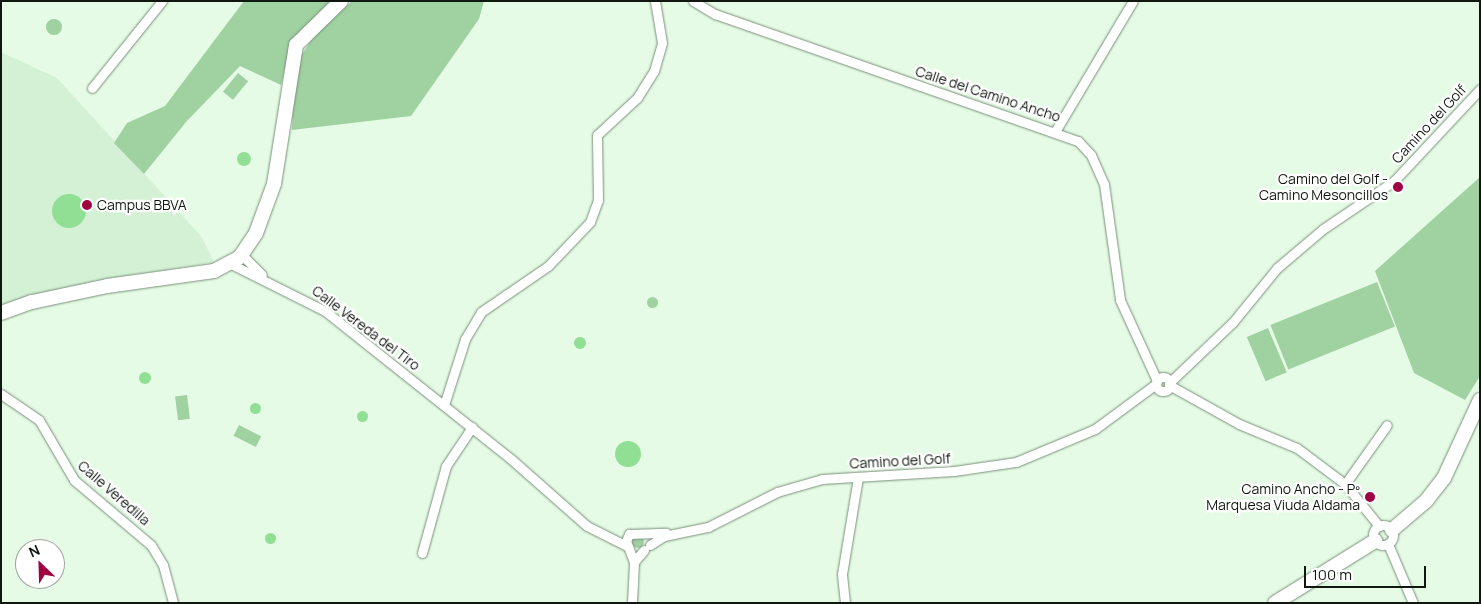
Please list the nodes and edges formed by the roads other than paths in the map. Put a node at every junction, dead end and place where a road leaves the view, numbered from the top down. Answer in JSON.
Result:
{"nodes":[{"id":1,"x":162,"y":1,"type":"edge"},
{"id":2,"x":341,"y":1,"type":"edge"},
{"id":3,"x":655,"y":1,"type":"edge"},
{"id":4,"x":693,"y":1,"type":"edge"},
{"id":5,"x":1134,"y":1,"type":"edge"},
{"id":6,"x":92,"y":88,"type":"dead end"},
{"id":7,"x":1480,"y":89,"type":"edge"},
{"id":8,"x":1056,"y":130,"type":"junction"},
{"id":9,"x":236,"y":259,"type":"junction"},
{"id":10,"x":268,"y":279,"type":"junction"},
{"id":11,"x":1,"y":313,"type":"edge"},
{"id":12,"x":1163,"y":384,"type":"junction"},
{"id":13,"x":1,"y":394,"type":"edge"},
{"id":14,"x":1480,"y":400,"type":"edge"},
{"id":15,"x":444,"y":405,"type":"junction"},
{"id":16,"x":1386,"y":425,"type":"dead end"},
{"id":17,"x":472,"y":428,"type":"junction"},
{"id":18,"x":858,"y":477,"type":"junction"},
{"id":19,"x":1346,"y":484,"type":"junction"},
{"id":20,"x":677,"y":533,"type":"junction"},
{"id":21,"x":629,"y":534,"type":"junction"},
{"id":22,"x":645,"y":534,"type":"junction"},
{"id":23,"x":1384,"y":535,"type":"junction"},
{"id":24,"x":608,"y":536,"type":"junction"},
{"id":25,"x":628,"y":547,"type":"junction"},
{"id":26,"x":647,"y":548,"type":"junction"},
{"id":27,"x":422,"y":553,"type":"dead end"},
{"id":28,"x":634,"y":562,"type":"junction"},
{"id":29,"x":173,"y":603,"type":"edge"},
{"id":30,"x":632,"y":603,"type":"edge"},
{"id":31,"x":845,"y":603,"type":"edge"},
{"id":32,"x":1275,"y":603,"type":"edge"},
{"id":33,"x":1413,"y":603,"type":"edge"}],
"edges":[{"from":1,"to":6,"type":"street"},
{"from":2,"to":9,"type":"street"},
{"from":3,"to":15,"type":"street"},
{"from":4,"to":8,"type":"street","name":"Calle del Camino Ancho"},
{"from":5,"to":8,"type":"street"},
{"from":7,"to":12,"type":"street","name":"Camino del Golf"},
{"from":8,"to":12,"type":"street","name":"Calle del Camino Ancho"},
{"from":9,"to":10,"type":"street","name":"Calle Vereda del Tiro"},
{"from":9,"to":10,"type":"street","name":"Calle Vereda del Tiro"},
{"from":9,"to":11,"type":"street"},
{"from":10,"to":15,"type":"street","name":"Calle Vereda del Tiro"},
{"from":12,"to":18,"type":"street","name":"Camino del Golf"},
{"from":12,"to":19,"type":"street"},
{"from":13,"to":29,"type":"street","name":"Calle Veredilla"},
{"from":14,"to":23,"type":"street"},
{"from":15,"to":17,"type":"street","name":"Calle Vereda del Tiro"},
{"from":16,"to":19,"type":"street"},
{"from":17,"to":24,"type":"street","name":"Calle Vereda del Tiro"},
{"from":17,"to":27,"type":"street"},
{"from":18,"to":20,"type":"street","name":"Camino del Golf"},
{"from":18,"to":31,"type":"street"},
{"from":19,"to":23,"type":"street"},
{"from":20,"to":22,"type":"street"},
{"from":20,"to":26,"type":"street","name":"Camino del Golf"},
{"from":21,"to":22,"type":"street"},
{"from":21,"to":24,"type":"street"},
{"from":21,"to":25,"type":"street"},
{"from":22,"to":26,"type":"street"},
{"from":23,"to":32,"type":"street"},
{"from":23,"to":33,"type":"street"},
{"from":24,"to":25,"type":"street","name":"Calle Vereda del Tiro"},
{"from":25,"to":26,"type":"street"},
{"from":25,"to":28,"type":"street"},
{"from":26,"to":28,"type":"street"},
{"from":28,"to":30,"type":"street"}]}
